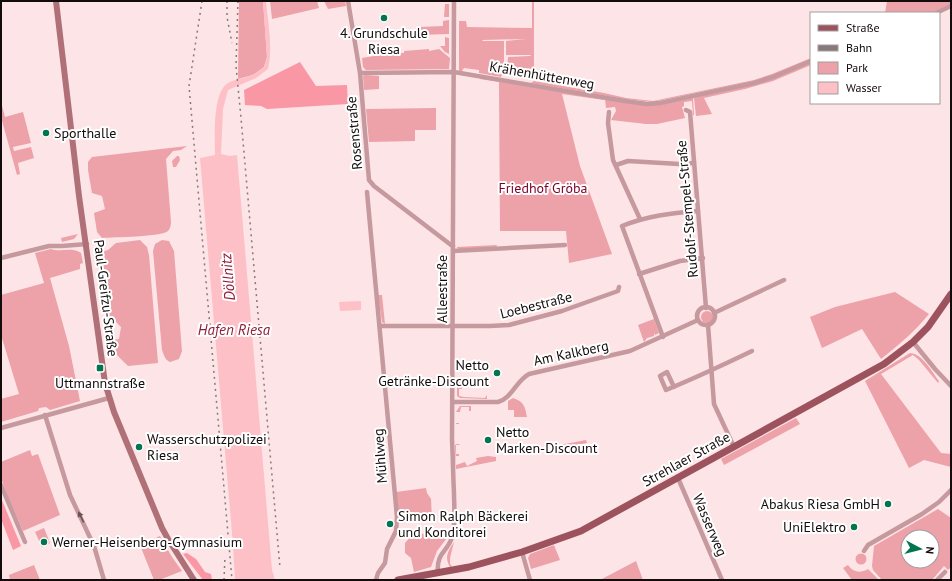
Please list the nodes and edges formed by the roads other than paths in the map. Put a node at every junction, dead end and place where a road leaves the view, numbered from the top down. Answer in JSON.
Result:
{"nodes":[{"id":1,"x":56,"y":1,"type":"edge"},
{"id":2,"x":348,"y":1,"type":"edge"},
{"id":3,"x":454,"y":1,"type":"edge"},
{"id":4,"x":951,"y":6,"type":"edge"},
{"id":5,"x":938,"y":12,"type":"edge"},
{"id":6,"x":810,"y":61,"type":"edge"},
{"id":7,"x":454,"y":72,"type":"junction"},
{"id":8,"x":360,"y":73,"type":"junction"},
{"id":9,"x":686,"y":110,"type":"dead end"},
{"id":10,"x":609,"y":112,"type":"dead end"},
{"id":11,"x":694,"y":163,"type":"junction"},
{"id":12,"x":616,"y":165,"type":"junction"},
{"id":13,"x":367,"y":192,"type":"dead end"},
{"id":14,"x":698,"y":211,"type":"junction"},
{"id":15,"x":640,"y":219,"type":"junction"},
{"id":16,"x":87,"y":244,"type":"junction"},
{"id":17,"x":565,"y":245,"type":"dead end"},
{"id":18,"x":454,"y":249,"type":"junction"},
{"id":19,"x":1,"y":258,"type":"edge"},
{"id":20,"x":703,"y":258,"type":"junction"},
{"id":21,"x":639,"y":274,"type":"junction"},
{"id":22,"x":784,"y":280,"type":"dead end"},
{"id":23,"x":619,"y":287,"type":"dead end"},
{"id":24,"x":951,"y":294,"type":"edge"},
{"id":25,"x":706,"y":308,"type":"junction"},
{"id":26,"x":714,"y":313,"type":"junction"},
{"id":27,"x":698,"y":320,"type":"junction"},
{"id":28,"x":708,"y":325,"type":"junction"},
{"id":29,"x":380,"y":326,"type":"junction"},
{"id":30,"x":453,"y":326,"type":"junction"},
{"id":31,"x":663,"y":337,"type":"junction"},
{"id":32,"x":913,"y":342,"type":"junction"},
{"id":33,"x":752,"y":351,"type":"dead end"},
{"id":34,"x":712,"y":370,"type":"junction"},
{"id":35,"x":674,"y":386,"type":"dead end"},
{"id":36,"x":951,"y":386,"type":"edge"},
{"id":37,"x":109,"y":398,"type":"junction"},
{"id":38,"x":453,"y":402,"type":"junction"},
{"id":39,"x":45,"y":415,"type":"junction"},
{"id":40,"x":1,"y":428,"type":"edge"},
{"id":41,"x":734,"y":448,"type":"junction"},
{"id":42,"x":678,"y":478,"type":"junction"},
{"id":43,"x":1,"y":485,"type":"edge"},
{"id":44,"x":951,"y":490,"type":"edge"},
{"id":45,"x":25,"y":542,"type":"dead end"},
{"id":46,"x":864,"y":551,"type":"dead end"},
{"id":47,"x":522,"y":552,"type":"junction"},
{"id":48,"x":945,"y":572,"type":"dead end"},
{"id":49,"x":438,"y":573,"type":"junction"},
{"id":50,"x":104,"y":580,"type":"edge"},
{"id":51,"x":194,"y":580,"type":"edge"},
{"id":52,"x":376,"y":580,"type":"edge"},
{"id":53,"x":398,"y":580,"type":"edge"},
{"id":54,"x":530,"y":580,"type":"edge"},
{"id":55,"x":722,"y":580,"type":"edge"},
{"id":56,"x":937,"y":580,"type":"edge"}],
"edges":[{"from":1,"to":16,"type":"main road","name":"Paul-Greifzu-Straße"},
{"from":2,"to":8,"type":"street","name":"Rosenstraße"},
{"from":3,"to":7,"type":"street","name":"Alleestraße"},
{"from":4,"to":5,"type":"street"},
{"from":6,"to":7,"type":"street","name":"Krähenhüttenweg"},
{"from":7,"to":8,"type":"street","name":"Krähenhüttenweg"},
{"from":7,"to":18,"type":"street","name":"Alleestraße"},
{"from":8,"to":18,"type":"street","name":"Rosenstraße"},
{"from":9,"to":11,"type":"street","name":"Rudolf-Stempel-Straße"},
{"from":10,"to":12,"type":"street"},
{"from":11,"to":12,"type":"street"},
{"from":11,"to":14,"type":"street","name":"Rudolf-Stempel-Straße"},
{"from":12,"to":15,"type":"street"},
{"from":13,"to":29,"type":"street","name":"Mühlweg"},
{"from":14,"to":15,"type":"street"},
{"from":14,"to":20,"type":"street","name":"Rudolf-Stempel-Straße"},
{"from":15,"to":21,"type":"street"},
{"from":16,"to":19,"type":"street"},
{"from":16,"to":37,"type":"main road","name":"Paul-Greifzu-Straße"},
{"from":17,"to":18,"type":"street"},
{"from":18,"to":30,"type":"street","name":"Alleestraße"},
{"from":20,"to":21,"type":"street"},
{"from":20,"to":25,"type":"street","name":"Rudolf-Stempel-Straße"},
{"from":21,"to":31,"type":"street"},
{"from":22,"to":26,"type":"street"},
{"from":23,"to":30,"type":"street","name":"Loebestraße"},
{"from":24,"to":32,"type":"main road","name":"Strehlaer Straße"},
{"from":25,"to":26,"type":"street"},
{"from":25,"to":27,"type":"street"},
{"from":26,"to":28,"type":"street"},
{"from":27,"to":28,"type":"street"},
{"from":27,"to":31,"type":"street","name":"Am Kalkberg"},
{"from":28,"to":34,"type":"street"},
{"from":29,"to":30,"type":"street"},
{"from":29,"to":52,"type":"street","name":"Mühlweg"},
{"from":30,"to":38,"type":"street","name":"Alleestraße"},
{"from":31,"to":38,"type":"street","name":"Am Kalkberg"},
{"from":32,"to":36,"type":"street"},
{"from":32,"to":41,"type":"main road","name":"Strehlaer Straße"},
{"from":33,"to":34,"type":"street"},
{"from":34,"to":35,"type":"street"},
{"from":34,"to":41,"type":"street"},
{"from":37,"to":39,"type":"street"},
{"from":37,"to":51,"type":"main road","name":"Paul-Greifzu-Straße"},
{"from":38,"to":49,"type":"street","name":"Alleestraße"},
{"from":39,"to":40,"type":"street"},
{"from":50,"to":39,"type":"street","one_way":true},
{"from":41,"to":42,"type":"main road","name":"Strehlaer Straße"},
{"from":42,"to":47,"type":"main road","name":"Strehlaer Straße"},
{"from":42,"to":55,"type":"street","name":"Wasserweg"},
{"from":43,"to":45,"type":"street"},
{"from":44,"to":46,"type":"street"},
{"from":47,"to":49,"type":"main road","name":"Strehlaer Straße"},
{"from":47,"to":54,"type":"street"},
{"from":48,"to":56,"type":"street"},
{"from":49,"to":53,"type":"main road","name":"Strehlaer Straße"}]}
